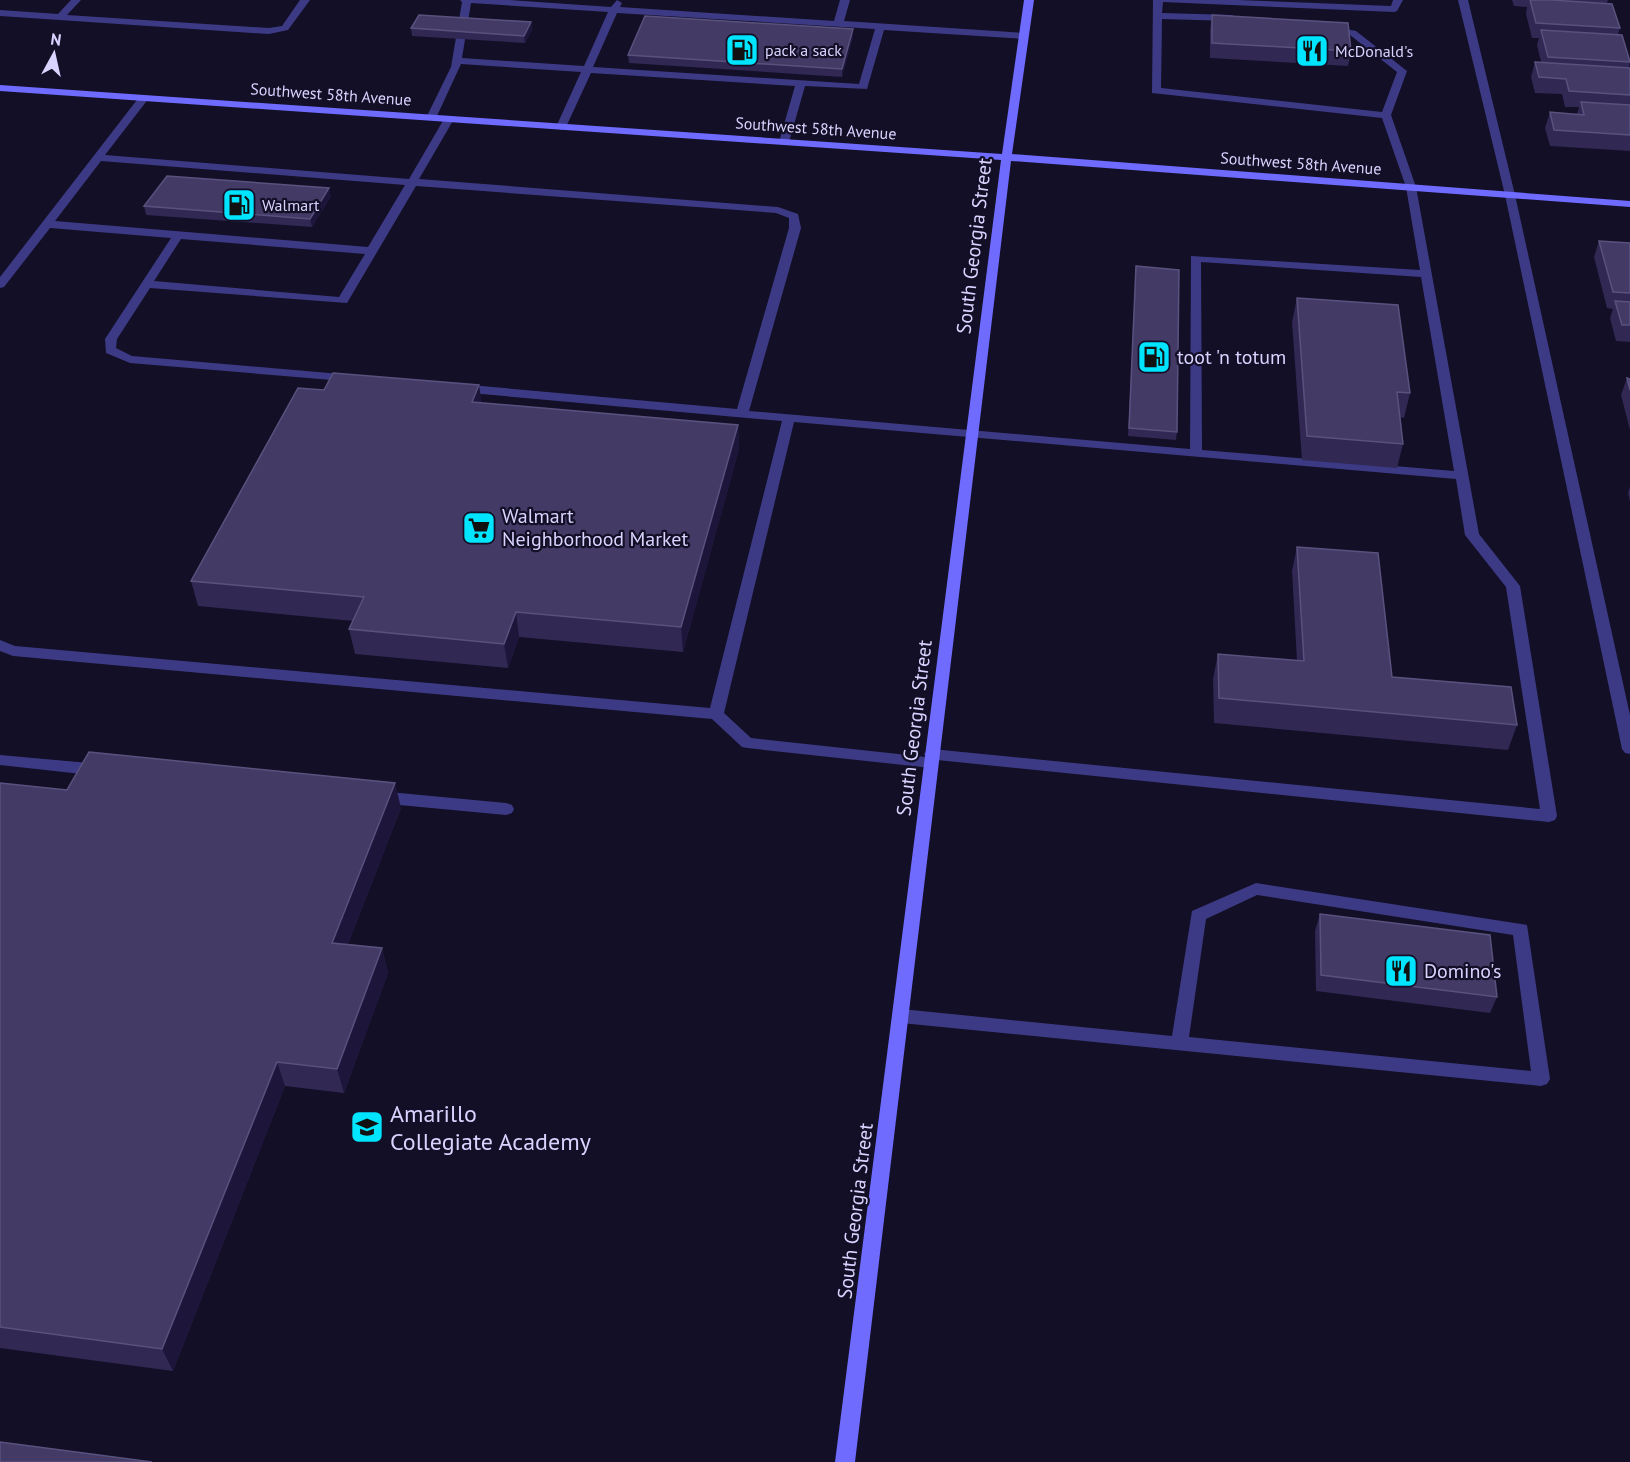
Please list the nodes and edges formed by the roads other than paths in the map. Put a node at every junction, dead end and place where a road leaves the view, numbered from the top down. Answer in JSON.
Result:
{"nodes":[{"id":1,"x":76,"y":0,"type":"edge"},
{"id":2,"x":305,"y":0,"type":"edge"},
{"id":3,"x":467,"y":0,"type":"edge"},
{"id":4,"x":844,"y":0,"type":"edge"},
{"id":5,"x":1029,"y":0,"type":"edge"},
{"id":6,"x":1158,"y":0,"type":"edge"},
{"id":7,"x":1165,"y":0,"type":"edge"},
{"id":8,"x":1398,"y":0,"type":"edge"},
{"id":9,"x":1463,"y":0,"type":"edge"},
{"id":10,"x":616,"y":5,"type":"edge"},
{"id":11,"x":0,"y":13,"type":"edge"},
{"id":12,"x":1158,"y":16,"type":"junction"},
{"id":13,"x":60,"y":17,"type":"junction"},
{"id":14,"x":1239,"y":19,"type":"edge"},
{"id":15,"x":838,"y":24,"type":"junction"},
{"id":16,"x":880,"y":27,"type":"junction"},
{"id":17,"x":1319,"y":27,"type":"edge"},
{"id":18,"x":1024,"y":36,"type":"junction"},
{"id":19,"x":457,"y":60,"type":"junction"},
{"id":20,"x":587,"y":68,"type":"junction"},
{"id":21,"x":801,"y":83,"type":"junction"},
{"id":22,"x":0,"y":88,"type":"edge"},
{"id":23,"x":144,"y":98,"type":"junction"},
{"id":24,"x":1386,"y":115,"type":"junction"},
{"id":25,"x":431,"y":118,"type":"junction"},
{"id":26,"x":449,"y":119,"type":"junction"},
{"id":27,"x":561,"y":127,"type":"junction"},
{"id":28,"x":784,"y":142,"type":"junction"},
{"id":29,"x":1006,"y":157,"type":"junction"},
{"id":30,"x":98,"y":158,"type":"junction"},
{"id":31,"x":412,"y":182,"type":"junction"},
{"id":32,"x":1411,"y":188,"type":"junction"},
{"id":33,"x":1510,"y":195,"type":"junction"},
{"id":34,"x":1630,"y":204,"type":"edge"},
{"id":35,"x":46,"y":224,"type":"junction"},
{"id":36,"x":178,"y":235,"type":"junction"},
{"id":37,"x":372,"y":252,"type":"junction"},
{"id":38,"x":1426,"y":274,"type":"junction"},
{"id":39,"x":146,"y":284,"type":"junction"},
{"id":40,"x":0,"y":285,"type":"edge"},
{"id":41,"x":370,"y":380,"type":"edge"},
{"id":42,"x":449,"y":387,"type":"edge"},
{"id":43,"x":742,"y":414,"type":"junction"},
{"id":44,"x":789,"y":418,"type":"junction"},
{"id":45,"x":972,"y":435,"type":"junction"},
{"id":46,"x":1196,"y":454,"type":"junction"},
{"id":47,"x":1462,"y":476,"type":"junction"},
{"id":48,"x":0,"y":645,"type":"edge"},
{"id":49,"x":716,"y":714,"type":"junction"},
{"id":50,"x":1630,"y":749,"type":"edge"},
{"id":51,"x":932,"y":759,"type":"junction"},
{"id":52,"x":0,"y":760,"type":"edge"},
{"id":53,"x":118,"y":772,"type":"edge"},
{"id":54,"x":365,"y":796,"type":"edge"},
{"id":55,"x":506,"y":810,"type":"dead end"},
{"id":56,"x":901,"y":1017,"type":"junction"},
{"id":57,"x":1179,"y":1044,"type":"junction"},
{"id":58,"x":845,"y":1462,"type":"edge"}],
"edges":[{"from":1,"to":13,"type":"lane"},
{"from":2,"to":13,"type":"lane"},
{"from":3,"to":10,"type":"lane"},
{"from":3,"to":19,"type":"lane"},
{"from":4,"to":15,"type":"lane"},
{"from":5,"to":18,"type":"main road","name":"South Georgia Street"},
{"from":6,"to":12,"type":"lane"},
{"from":7,"to":8,"type":"lane"},
{"from":9,"to":33,"type":"lane"},
{"from":10,"to":15,"type":"lane"},
{"from":10,"to":20,"type":"lane"},
{"from":11,"to":13,"type":"lane"},
{"from":12,"to":14,"type":"lane"},
{"from":12,"to":24,"type":"lane"},
{"from":15,"to":16,"type":"lane"},
{"from":16,"to":18,"type":"lane"},
{"from":16,"to":21,"type":"lane"},
{"from":17,"to":24,"type":"lane"},
{"from":18,"to":29,"type":"main road","name":"South Georgia Street"},
{"from":19,"to":20,"type":"lane"},
{"from":19,"to":25,"type":"lane"},
{"from":20,"to":21,"type":"lane"},
{"from":20,"to":27,"type":"lane"},
{"from":21,"to":28,"type":"lane"},
{"from":22,"to":23,"type":"main road","name":"Southwest 58th Avenue"},
{"from":23,"to":25,"type":"main road","name":"Southwest 58th Avenue"},
{"from":23,"to":30,"type":"lane"},
{"from":24,"to":32,"type":"lane"},
{"from":25,"to":26,"type":"main road","name":"Southwest 58th Avenue"},
{"from":26,"to":27,"type":"main road","name":"Southwest 58th Avenue"},
{"from":26,"to":31,"type":"lane"},
{"from":27,"to":28,"type":"main road","name":"Southwest 58th Avenue"},
{"from":28,"to":29,"type":"main road","name":"Southwest 58th Avenue"},
{"from":29,"to":32,"type":"main road","name":"Southwest 58th Avenue"},
{"from":29,"to":45,"type":"main road","name":"South Georgia Street"},
{"from":30,"to":31,"type":"lane"},
{"from":30,"to":35,"type":"lane"},
{"from":31,"to":37,"type":"lane"},
{"from":31,"to":43,"type":"lane"},
{"from":32,"to":33,"type":"main road","name":"Southwest 58th Avenue"},
{"from":32,"to":38,"type":"lane"},
{"from":33,"to":34,"type":"main road","name":"Southwest 58th Avenue"},
{"from":33,"to":50,"type":"lane"},
{"from":35,"to":36,"type":"lane"},
{"from":35,"to":40,"type":"lane"},
{"from":36,"to":37,"type":"lane"},
{"from":36,"to":39,"type":"lane"},
{"from":37,"to":39,"type":"lane"},
{"from":38,"to":46,"type":"lane"},
{"from":38,"to":47,"type":"lane"},
{"from":39,"to":41,"type":"lane"},
{"from":42,"to":43,"type":"lane"},
{"from":43,"to":44,"type":"lane"},
{"from":44,"to":45,"type":"lane"},
{"from":44,"to":49,"type":"lane"},
{"from":45,"to":46,"type":"lane"},
{"from":45,"to":51,"type":"main road","name":"South Georgia Street"},
{"from":46,"to":47,"type":"lane"},
{"from":47,"to":51,"type":"lane"},
{"from":48,"to":49,"type":"lane"},
{"from":49,"to":51,"type":"lane"},
{"from":51,"to":56,"type":"main road","name":"South Georgia Street"},
{"from":52,"to":53,"type":"lane"},
{"from":54,"to":55,"type":"lane"},
{"from":56,"to":57,"type":"lane"},
{"from":56,"to":58,"type":"main road","name":"South Georgia Street"},
{"from":57,"to":57,"type":"lane"}]}
